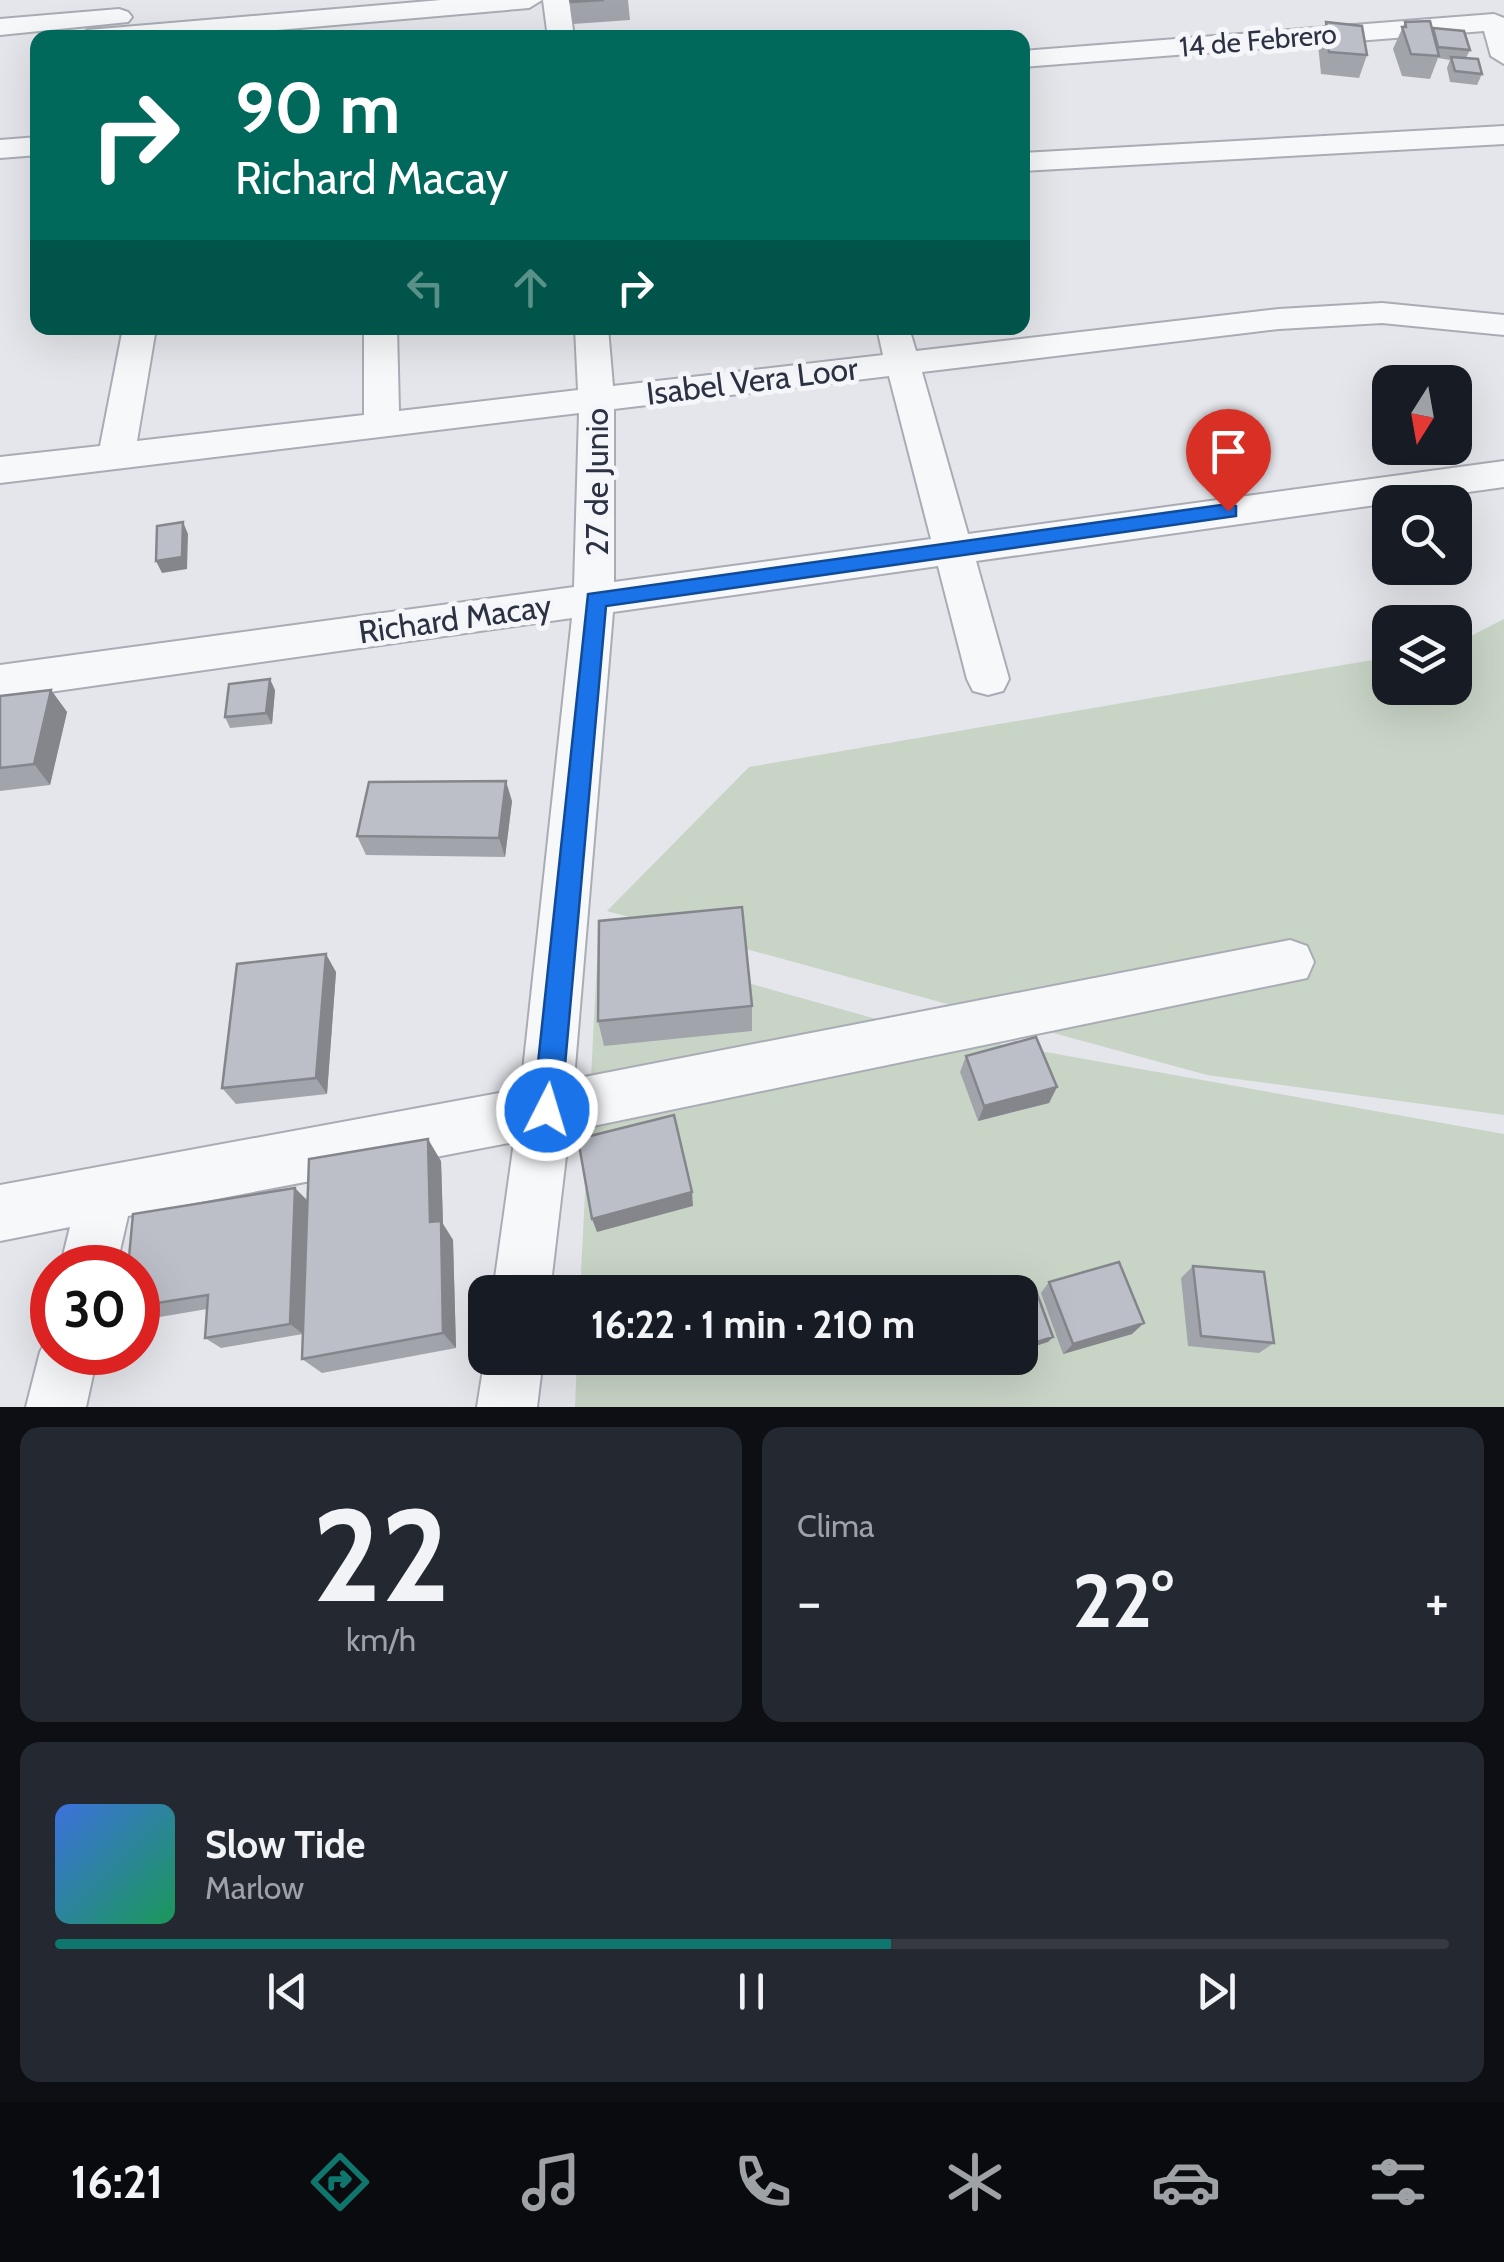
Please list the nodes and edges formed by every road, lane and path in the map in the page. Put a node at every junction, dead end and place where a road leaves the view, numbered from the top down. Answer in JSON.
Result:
{"nodes":[{"id":1,"x":318,"y":0,"type":"edge"},
{"id":2,"x":528,"y":0,"type":"edge"},
{"id":3,"x":556,"y":0,"type":"edge"},
{"id":4,"x":0,"y":27,"type":"edge"},
{"id":5,"x":181,"y":30,"type":"edge"},
{"id":6,"x":560,"y":30,"type":"edge"},
{"id":7,"x":30,"y":43,"type":"edge"},
{"id":8,"x":0,"y":45,"type":"edge"},
{"id":9,"x":1504,"y":56,"type":"edge"},
{"id":10,"x":1030,"y":58,"type":"edge"},
{"id":11,"x":1504,"y":135,"type":"edge"},
{"id":12,"x":30,"y":147,"type":"edge"},
{"id":13,"x":0,"y":149,"type":"edge"},
{"id":14,"x":1030,"y":162,"type":"edge"},
{"id":15,"x":1504,"y":325,"type":"edge"},
{"id":16,"x":138,"y":335,"type":"edge"},
{"id":17,"x":380,"y":335,"type":"edge"},
{"id":18,"x":593,"y":335,"type":"edge"},
{"id":19,"x":898,"y":346,"type":"edge"},
{"id":20,"x":598,"y":400,"type":"junction"},
{"id":21,"x":382,"y":425,"type":"junction"},
{"id":22,"x":116,"y":456,"type":"junction"},
{"id":23,"x":0,"y":470,"type":"edge"},
{"id":24,"x":1504,"y":474,"type":"edge"},
{"id":25,"x":953,"y":549,"type":"junction"},
{"id":26,"x":596,"y":600,"type":"junction"},
{"id":27,"x":988,"y":679,"type":"dead end"},
{"id":28,"x":0,"y":682,"type":"edge"},
{"id":29,"x":1290,"y":962,"type":"dead end"},
{"id":30,"x":547,"y":1110,"type":"junction"},
{"id":31,"x":104,"y":1196,"type":"junction"},
{"id":32,"x":0,"y":1213,"type":"edge"},
{"id":33,"x":93,"y":1245,"type":"edge"},
{"id":34,"x":524,"y":1275,"type":"edge"},
{"id":35,"x":63,"y":1375,"type":"edge"},
{"id":36,"x":512,"y":1375,"type":"edge"},
{"id":37,"x":56,"y":1407,"type":"edge"},
{"id":38,"x":507,"y":1407,"type":"edge"}],
"edges":[{"from":1,"to":4,"type":"street"},
{"from":2,"to":5,"type":"street"},
{"from":3,"to":6,"type":"street"},
{"from":7,"to":8,"type":"street"},
{"from":9,"to":10,"type":"street","name":"14 de Febrero"},
{"from":11,"to":14,"type":"street"},
{"from":12,"to":13,"type":"street"},
{"from":15,"to":19,"type":"street","name":"Isabel Vera Loor"},
{"from":16,"to":22,"type":"street"},
{"from":17,"to":21,"type":"street"},
{"from":18,"to":20,"type":"street","name":"27 de Junio"},
{"from":19,"to":20,"type":"street","name":"Isabel Vera Loor"},
{"from":19,"to":25,"type":"street"},
{"from":20,"to":21,"type":"street","name":"Isabel Vera Loor"},
{"from":20,"to":26,"type":"street","name":"27 de Junio"},
{"from":21,"to":22,"type":"street","name":"Isabel Vera Loor"},
{"from":22,"to":23,"type":"street","name":"Isabel Vera Loor"},
{"from":24,"to":25,"type":"street","name":"Richard Macay"},
{"from":25,"to":26,"type":"street","name":"Richard Macay"},
{"from":25,"to":27,"type":"street"},
{"from":26,"to":28,"type":"street","name":"Richard Macay"},
{"from":26,"to":30,"type":"street","name":"27 de Junio"},
{"from":29,"to":30,"type":"street"},
{"from":30,"to":31,"type":"street"},
{"from":30,"to":34,"type":"street","name":"27 de Junio"},
{"from":31,"to":32,"type":"street"},
{"from":31,"to":33,"type":"street"},
{"from":35,"to":37,"type":"street"},
{"from":36,"to":38,"type":"street"}]}
